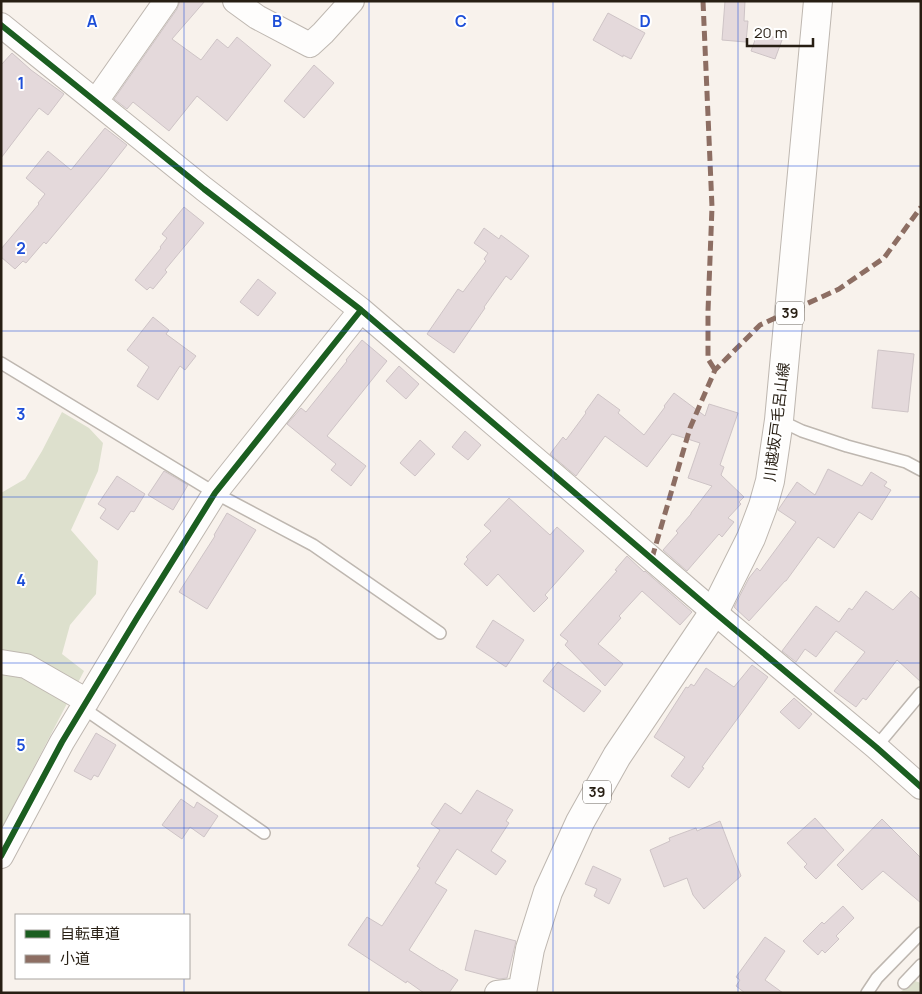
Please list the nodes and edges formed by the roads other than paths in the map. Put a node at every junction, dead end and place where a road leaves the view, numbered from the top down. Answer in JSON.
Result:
{"nodes":[{"id":1,"x":166,"y":1,"type":"edge"},
{"id":2,"x":235,"y":1,"type":"edge"},
{"id":3,"x":352,"y":1,"type":"edge"},
{"id":4,"x":818,"y":1,"type":"edge"},
{"id":5,"x":1,"y":25,"type":"edge"},
{"id":6,"x":96,"y":101,"type":"junction"},
{"id":7,"x":361,"y":310,"type":"junction"},
{"id":8,"x":1,"y":363,"type":"edge"},
{"id":9,"x":779,"y":420,"type":"junction"},
{"id":10,"x":921,"y":470,"type":"edge"},
{"id":11,"x":215,"y":493,"type":"junction"},
{"id":12,"x":714,"y":612,"type":"junction"},
{"id":13,"x":440,"y":633,"type":"dead end"},
{"id":14,"x":1,"y":662,"type":"edge"},
{"id":15,"x":921,"y":693,"type":"edge"},
{"id":16,"x":85,"y":704,"type":"junction"},
{"id":17,"x":876,"y":747,"type":"junction"},
{"id":18,"x":921,"y":787,"type":"edge"},
{"id":19,"x":264,"y":833,"type":"dead end"},
{"id":20,"x":1,"y":856,"type":"edge"},
{"id":21,"x":921,"y":933,"type":"edge"},
{"id":22,"x":921,"y":965,"type":"edge"},
{"id":23,"x":904,"y":983,"type":"dead end"},
{"id":24,"x":514,"y":992,"type":"edge"},
{"id":25,"x":867,"y":993,"type":"edge"}],
"edges":[{"from":1,"to":6,"type":"street"},
{"from":2,"to":3,"type":"street"},
{"from":4,"to":9,"type":"main road","name":"川越坂戸毛呂山線","number":"39"},
{"from":5,"to":6,"type":"street"},
{"from":6,"to":7,"type":"street"},
{"from":7,"to":11,"type":"street"},
{"from":7,"to":12,"type":"street"},
{"from":8,"to":11,"type":"lane"},
{"from":9,"to":10,"type":"lane"},
{"from":9,"to":12,"type":"main road","name":"川越坂戸毛呂山線","number":"39"},
{"from":11,"to":13,"type":"lane"},
{"from":11,"to":16,"type":"street"},
{"from":12,"to":17,"type":"street"},
{"from":12,"to":24,"type":"main road","name":"川越坂戸毛呂山線","number":"39"},
{"from":14,"to":16,"type":"street"},
{"from":15,"to":17,"type":"lane"},
{"from":16,"to":19,"type":"lane"},
{"from":16,"to":20,"type":"street"},
{"from":17,"to":18,"type":"street"},
{"from":21,"to":25,"type":"lane"},
{"from":22,"to":23,"type":"lane"}]}
